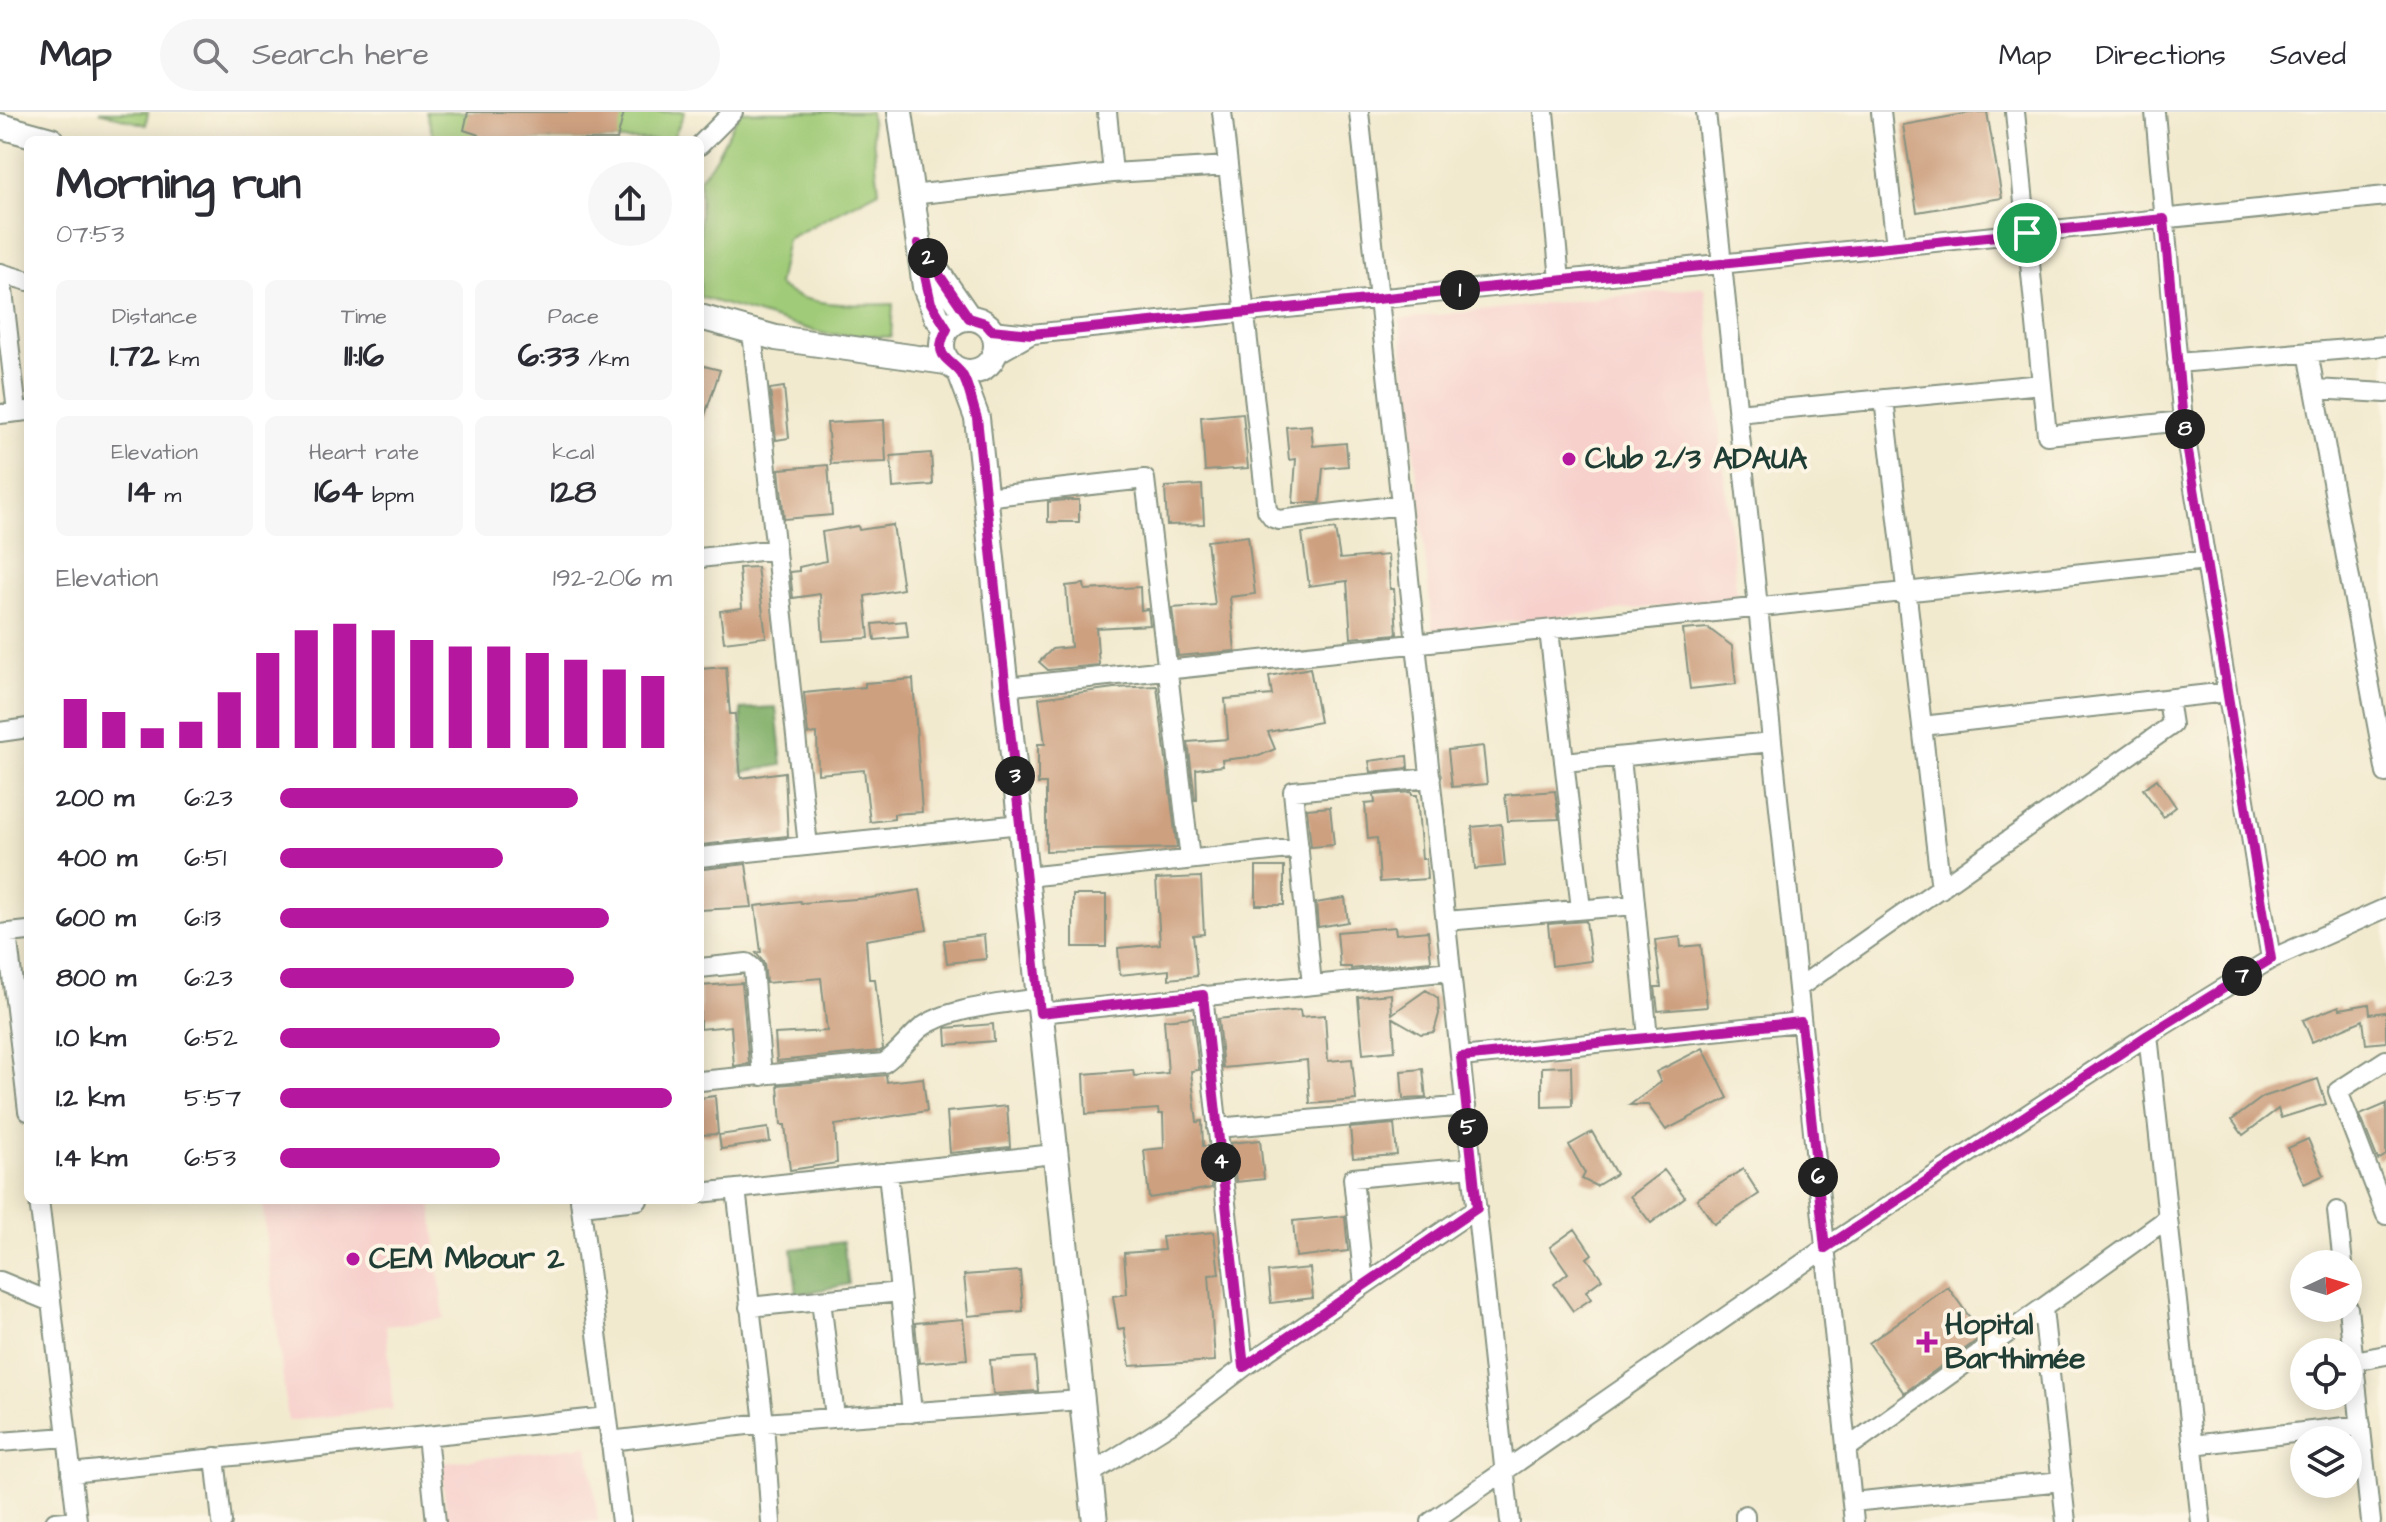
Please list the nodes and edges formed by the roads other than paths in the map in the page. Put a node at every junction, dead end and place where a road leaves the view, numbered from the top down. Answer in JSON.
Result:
{"nodes":[{"id":1,"x":733,"y":112,"type":"edge"},
{"id":2,"x":900,"y":112,"type":"edge"},
{"id":3,"x":1107,"y":112,"type":"edge"},
{"id":4,"x":1222,"y":112,"type":"edge"},
{"id":5,"x":1359,"y":112,"type":"edge"},
{"id":6,"x":1544,"y":112,"type":"edge"},
{"id":7,"x":1706,"y":112,"type":"edge"},
{"id":8,"x":1881,"y":112,"type":"edge"},
{"id":9,"x":2015,"y":112,"type":"edge"},
{"id":10,"x":2155,"y":112,"type":"edge"},
{"id":11,"x":0,"y":126,"type":"edge"},
{"id":12,"x":36,"y":136,"type":"edge"},
{"id":13,"x":704,"y":141,"type":"edge"},
{"id":14,"x":1228,"y":166,"type":"junction"},
{"id":15,"x":1113,"y":173,"type":"junction"},
{"id":16,"x":911,"y":195,"type":"junction"},
{"id":17,"x":2386,"y":196,"type":"edge"},
{"id":18,"x":2164,"y":219,"type":"junction"},
{"id":19,"x":2027,"y":233,"type":"junction"},
{"id":20,"x":918,"y":244,"type":"junction"},
{"id":21,"x":1896,"y":246,"type":"junction"},
{"id":22,"x":1722,"y":264,"type":"junction"},
{"id":23,"x":0,"y":273,"type":"edge"},
{"id":24,"x":24,"y":280,"type":"edge"},
{"id":25,"x":1560,"y":280,"type":"junction"},
{"id":26,"x":1379,"y":299,"type":"junction"},
{"id":27,"x":1243,"y":312,"type":"junction"},
{"id":28,"x":704,"y":318,"type":"edge"},
{"id":29,"x":969,"y":318,"type":"junction"},
{"id":30,"x":991,"y":330,"type":"junction"},
{"id":31,"x":752,"y":332,"type":"junction"},
{"id":32,"x":945,"y":333,"type":"junction"},
{"id":33,"x":1032,"y":334,"type":"junction"},
{"id":34,"x":2386,"y":346,"type":"edge"},
{"id":35,"x":2308,"y":352,"type":"junction"},
{"id":36,"x":902,"y":357,"type":"junction"},
{"id":37,"x":990,"y":361,"type":"junction"},
{"id":38,"x":2177,"y":363,"type":"junction"},
{"id":39,"x":953,"y":367,"type":"junction"},
{"id":40,"x":2042,"y":384,"type":"junction"},
{"id":41,"x":2315,"y":389,"type":"junction"},
{"id":42,"x":2386,"y":393,"type":"edge"},
{"id":43,"x":1884,"y":399,"type":"junction"},
{"id":44,"x":15,"y":412,"type":"edge"},
{"id":45,"x":1737,"y":413,"type":"junction"},
{"id":46,"x":977,"y":418,"type":"junction"},
{"id":47,"x":2183,"y":421,"type":"junction"},
{"id":48,"x":985,"y":497,"type":"junction"},
{"id":49,"x":1401,"y":505,"type":"junction"},
{"id":50,"x":776,"y":549,"type":"junction"},
{"id":51,"x":704,"y":558,"type":"edge"},
{"id":52,"x":2206,"y":560,"type":"junction"},
{"id":53,"x":1906,"y":592,"type":"junction"},
{"id":54,"x":1758,"y":607,"type":"junction"},
{"id":55,"x":1549,"y":630,"type":"junction"},
{"id":56,"x":1416,"y":644,"type":"junction"},
{"id":57,"x":1167,"y":670,"type":"junction"},
{"id":58,"x":1005,"y":687,"type":"junction"},
{"id":59,"x":2227,"y":692,"type":"junction"},
{"id":60,"x":2168,"y":699,"type":"junction"},
{"id":61,"x":1922,"y":726,"type":"junction"},
{"id":62,"x":24,"y":729,"type":"edge"},
{"id":63,"x":0,"y":732,"type":"edge"},
{"id":64,"x":1772,"y":742,"type":"junction"},
{"id":65,"x":1621,"y":757,"type":"junction"},
{"id":66,"x":1564,"y":762,"type":"junction"},
{"id":67,"x":2386,"y":773,"type":"edge"},
{"id":68,"x":1431,"y":778,"type":"junction"},
{"id":69,"x":1021,"y":824,"type":"junction"},
{"id":70,"x":808,"y":846,"type":"junction"},
{"id":71,"x":1299,"y":848,"type":"junction"},
{"id":72,"x":704,"y":857,"type":"edge"},
{"id":73,"x":1190,"y":859,"type":"junction"},
{"id":74,"x":1026,"y":877,"type":"junction"},
{"id":75,"x":1941,"y":889,"type":"junction"},
{"id":76,"x":1635,"y":905,"type":"junction"},
{"id":77,"x":2386,"y":908,"type":"edge"},
{"id":78,"x":1581,"y":909,"type":"junction"},
{"id":79,"x":1446,"y":921,"type":"junction"},
{"id":80,"x":24,"y":931,"type":"edge"},
{"id":81,"x":3,"y":934,"type":"edge"},
{"id":82,"x":2271,"y":959,"type":"junction"},
{"id":83,"x":704,"y":968,"type":"edge"},
{"id":84,"x":1451,"y":971,"type":"junction"},
{"id":85,"x":1312,"y":985,"type":"junction"},
{"id":86,"x":1798,"y":988,"type":"junction"},
{"id":87,"x":1203,"y":995,"type":"junction"},
{"id":88,"x":1039,"y":1006,"type":"junction"},
{"id":89,"x":23,"y":1020,"type":"edge"},
{"id":90,"x":1801,"y":1022,"type":"junction"},
{"id":91,"x":2148,"y":1035,"type":"junction"},
{"id":92,"x":1648,"y":1038,"type":"junction"},
{"id":93,"x":1461,"y":1057,"type":"junction"},
{"id":94,"x":2386,"y":1060,"type":"edge"},
{"id":95,"x":762,"y":1076,"type":"junction"},
{"id":96,"x":704,"y":1081,"type":"edge"},
{"id":97,"x":1466,"y":1106,"type":"junction"},
{"id":98,"x":1217,"y":1128,"type":"junction"},
{"id":99,"x":1054,"y":1154,"type":"junction"},
{"id":100,"x":1472,"y":1167,"type":"junction"},
{"id":101,"x":888,"y":1172,"type":"junction"},
{"id":102,"x":736,"y":1189,"type":"junction"},
{"id":103,"x":704,"y":1193,"type":"edge"},
{"id":104,"x":39,"y":1204,"type":"edge"},
{"id":105,"x":580,"y":1204,"type":"edge"},
{"id":106,"x":1477,"y":1208,"type":"junction"},
{"id":107,"x":2337,"y":1211,"type":"dead end"},
{"id":108,"x":2386,"y":1215,"type":"edge"},
{"id":109,"x":2168,"y":1218,"type":"junction"},
{"id":110,"x":1825,"y":1248,"type":"junction"},
{"id":111,"x":2341,"y":1250,"type":"edge"},
{"id":112,"x":0,"y":1281,"type":"edge"},
{"id":113,"x":1364,"y":1285,"type":"junction"},
{"id":114,"x":900,"y":1292,"type":"junction"},
{"id":115,"x":821,"y":1300,"type":"junction"},
{"id":116,"x":51,"y":1302,"type":"junction"},
{"id":117,"x":749,"y":1307,"type":"junction"},
{"id":118,"x":2043,"y":1309,"type":"junction"},
{"id":119,"x":2386,"y":1355,"type":"edge"},
{"id":120,"x":2362,"y":1360,"type":"edge"},
{"id":121,"x":1244,"y":1367,"type":"junction"},
{"id":122,"x":1081,"y":1400,"type":"junction"},
{"id":123,"x":2359,"y":1410,"type":"edge"},
{"id":124,"x":912,"y":1413,"type":"junction"},
{"id":125,"x":607,"y":1417,"type":"junction"},
{"id":126,"x":835,"y":1417,"type":"junction"},
{"id":127,"x":764,"y":1423,"type":"junction"},
{"id":128,"x":2361,"y":1425,"type":"junction"},
{"id":129,"x":427,"y":1436,"type":"junction"},
{"id":130,"x":67,"y":1437,"type":"junction"},
{"id":131,"x":610,"y":1441,"type":"junction"},
{"id":132,"x":0,"y":1442,"type":"edge"},
{"id":133,"x":2193,"y":1445,"type":"junction"},
{"id":134,"x":1846,"y":1449,"type":"junction"},
{"id":135,"x":215,"y":1457,"type":"junction"},
{"id":136,"x":1505,"y":1471,"type":"junction"},
{"id":137,"x":71,"y":1473,"type":"junction"},
{"id":138,"x":1090,"y":1474,"type":"junction"},
{"id":139,"x":2062,"y":1481,"type":"junction"},
{"id":140,"x":1852,"y":1502,"type":"junction"},
{"id":141,"x":55,"y":1522,"type":"edge"},
{"id":142,"x":222,"y":1522,"type":"edge"},
{"id":143,"x":436,"y":1522,"type":"edge"},
{"id":144,"x":621,"y":1522,"type":"edge"},
{"id":145,"x":771,"y":1522,"type":"edge"},
{"id":146,"x":1095,"y":1522,"type":"edge"},
{"id":147,"x":1431,"y":1522,"type":"edge"},
{"id":148,"x":1510,"y":1522,"type":"edge"},
{"id":149,"x":1854,"y":1522,"type":"edge"},
{"id":150,"x":2066,"y":1522,"type":"edge"},
{"id":151,"x":2201,"y":1522,"type":"edge"},
{"id":152,"x":2371,"y":1522,"type":"edge"}],
"edges":[{"from":1,"to":13,"type":"street"},
{"from":2,"to":16,"type":"street"},
{"from":3,"to":15,"type":"street"},
{"from":4,"to":14,"type":"street"},
{"from":5,"to":26,"type":"street"},
{"from":6,"to":25,"type":"street"},
{"from":7,"to":22,"type":"street"},
{"from":8,"to":21,"type":"street"},
{"from":9,"to":19,"type":"street"},
{"from":10,"to":18,"type":"street"},
{"from":11,"to":12,"type":"street"},
{"from":14,"to":15,"type":"street"},
{"from":14,"to":27,"type":"street"},
{"from":15,"to":16,"type":"street"},
{"from":16,"to":20,"type":"street"},
{"from":17,"to":18,"type":"street"},
{"from":18,"to":19,"type":"street"},
{"from":18,"to":38,"type":"street"},
{"from":19,"to":21,"type":"street"},
{"from":19,"to":40,"type":"street"},
{"from":20,"to":29,"type":"street"},
{"from":20,"to":32,"type":"street"},
{"from":21,"to":22,"type":"street"},
{"from":22,"to":25,"type":"street"},
{"from":22,"to":45,"type":"street"},
{"from":23,"to":24,"type":"street"},
{"from":23,"to":44,"type":"street"},
{"from":25,"to":26,"type":"street"},
{"from":26,"to":27,"type":"street"},
{"from":26,"to":49,"type":"street"},
{"from":27,"to":33,"type":"street"},
{"from":27,"to":49,"type":"street"},
{"from":28,"to":31,"type":"street"},
{"from":29,"to":30,"type":"street"},
{"from":29,"to":32,"type":"street"},
{"from":30,"to":33,"type":"street"},
{"from":30,"to":37,"type":"street"},
{"from":31,"to":36,"type":"street"},
{"from":31,"to":50,"type":"street"},
{"from":32,"to":36,"type":"street"},
{"from":32,"to":39,"type":"street"},
{"from":33,"to":37,"type":"street"},
{"from":34,"to":35,"type":"street"},
{"from":35,"to":38,"type":"street"},
{"from":35,"to":41,"type":"street"},
{"from":36,"to":39,"type":"street"},
{"from":37,"to":39,"type":"street"},
{"from":37,"to":46,"type":"street"},
{"from":38,"to":47,"type":"street"},
{"from":39,"to":46,"type":"street"},
{"from":40,"to":43,"type":"street"},
{"from":40,"to":47,"type":"street"},
{"from":41,"to":42,"type":"street"},
{"from":41,"to":67,"type":"street"},
{"from":43,"to":45,"type":"street"},
{"from":43,"to":53,"type":"street"},
{"from":45,"to":54,"type":"street"},
{"from":46,"to":48,"type":"street"},
{"from":47,"to":52,"type":"street"},
{"from":48,"to":57,"type":"street"},
{"from":48,"to":58,"type":"street"},
{"from":49,"to":56,"type":"street"},
{"from":50,"to":51,"type":"street"},
{"from":50,"to":70,"type":"street"},
{"from":52,"to":53,"type":"street"},
{"from":52,"to":59,"type":"street"},
{"from":53,"to":54,"type":"street"},
{"from":53,"to":61,"type":"street"},
{"from":54,"to":55,"type":"street"},
{"from":54,"to":64,"type":"street"},
{"from":55,"to":56,"type":"street"},
{"from":55,"to":66,"type":"street"},
{"from":56,"to":57,"type":"street"},
{"from":56,"to":68,"type":"street"},
{"from":57,"to":58,"type":"street"},
{"from":57,"to":73,"type":"street"},
{"from":58,"to":69,"type":"street"},
{"from":59,"to":60,"type":"street"},
{"from":59,"to":82,"type":"street"},
{"from":60,"to":61,"type":"street"},
{"from":60,"to":75,"type":"street"},
{"from":61,"to":75,"type":"street"},
{"from":62,"to":63,"type":"street"},
{"from":64,"to":65,"type":"street"},
{"from":64,"to":86,"type":"street"},
{"from":65,"to":66,"type":"street"},
{"from":65,"to":76,"type":"street"},
{"from":66,"to":78,"type":"street"},
{"from":68,"to":71,"type":"street"},
{"from":68,"to":79,"type":"street"},
{"from":69,"to":70,"type":"street"},
{"from":69,"to":74,"type":"street"},
{"from":70,"to":72,"type":"street"},
{"from":71,"to":73,"type":"street"},
{"from":71,"to":85,"type":"street"},
{"from":73,"to":74,"type":"street"},
{"from":74,"to":88,"type":"street"},
{"from":75,"to":86,"type":"street"},
{"from":76,"to":78,"type":"street"},
{"from":76,"to":92,"type":"street"},
{"from":77,"to":82,"type":"street"},
{"from":78,"to":79,"type":"street"},
{"from":79,"to":84,"type":"street"},
{"from":80,"to":81,"type":"street"},
{"from":81,"to":89,"type":"street"},
{"from":82,"to":91,"type":"street"},
{"from":83,"to":95,"type":"street"},
{"from":84,"to":85,"type":"street"},
{"from":84,"to":93,"type":"street"},
{"from":85,"to":87,"type":"street"},
{"from":86,"to":90,"type":"street"},
{"from":87,"to":88,"type":"street"},
{"from":87,"to":98,"type":"street"},
{"from":88,"to":95,"type":"street"},
{"from":88,"to":99,"type":"street"},
{"from":90,"to":92,"type":"street"},
{"from":90,"to":110,"type":"street"},
{"from":91,"to":109,"type":"street"},
{"from":91,"to":110,"type":"street"},
{"from":92,"to":93,"type":"street"},
{"from":93,"to":97,"type":"street"},
{"from":94,"to":108,"type":"street"},
{"from":95,"to":96,"type":"street"},
{"from":97,"to":98,"type":"street"},
{"from":97,"to":100,"type":"street"},
{"from":98,"to":121,"type":"street"},
{"from":99,"to":101,"type":"street"},
{"from":99,"to":122,"type":"street"},
{"from":100,"to":106,"type":"street"},
{"from":100,"to":113,"type":"street"},
{"from":101,"to":102,"type":"street"},
{"from":101,"to":114,"type":"street"},
{"from":102,"to":103,"type":"street"},
{"from":102,"to":117,"type":"street"},
{"from":104,"to":116,"type":"street"},
{"from":105,"to":125,"type":"street"},
{"from":106,"to":113,"type":"street"},
{"from":106,"to":136,"type":"street"},
{"from":107,"to":111,"type":"street"},
{"from":109,"to":118,"type":"street"},
{"from":109,"to":133,"type":"street"},
{"from":110,"to":134,"type":"street"},
{"from":110,"to":136,"type":"street"},
{"from":112,"to":116,"type":"street"},
{"from":113,"to":121,"type":"street"},
{"from":114,"to":115,"type":"street"},
{"from":114,"to":124,"type":"street"},
{"from":115,"to":117,"type":"street"},
{"from":115,"to":126,"type":"street"},
{"from":116,"to":130,"type":"street"},
{"from":117,"to":127,"type":"street"},
{"from":118,"to":134,"type":"street"},
{"from":118,"to":139,"type":"street"},
{"from":119,"to":120,"type":"street"},
{"from":121,"to":138,"type":"street"},
{"from":122,"to":124,"type":"street"},
{"from":122,"to":138,"type":"street"},
{"from":123,"to":128,"type":"street"},
{"from":124,"to":126,"type":"street"},
{"from":125,"to":129,"type":"street"},
{"from":125,"to":131,"type":"street"},
{"from":126,"to":127,"type":"street"},
{"from":127,"to":131,"type":"street"},
{"from":127,"to":145,"type":"street"},
{"from":128,"to":133,"type":"street"},
{"from":128,"to":152,"type":"street"},
{"from":129,"to":135,"type":"street"},
{"from":129,"to":143,"type":"street"},
{"from":130,"to":132,"type":"street"},
{"from":130,"to":137,"type":"street"},
{"from":131,"to":144,"type":"street"},
{"from":133,"to":151,"type":"street"},
{"from":134,"to":140,"type":"street"},
{"from":135,"to":137,"type":"street"},
{"from":135,"to":142,"type":"street"},
{"from":136,"to":147,"type":"street"},
{"from":136,"to":148,"type":"street"},
{"from":137,"to":141,"type":"street"},
{"from":138,"to":146,"type":"street"},
{"from":139,"to":140,"type":"street"},
{"from":139,"to":150,"type":"street"},
{"from":140,"to":149,"type":"street"}]}
